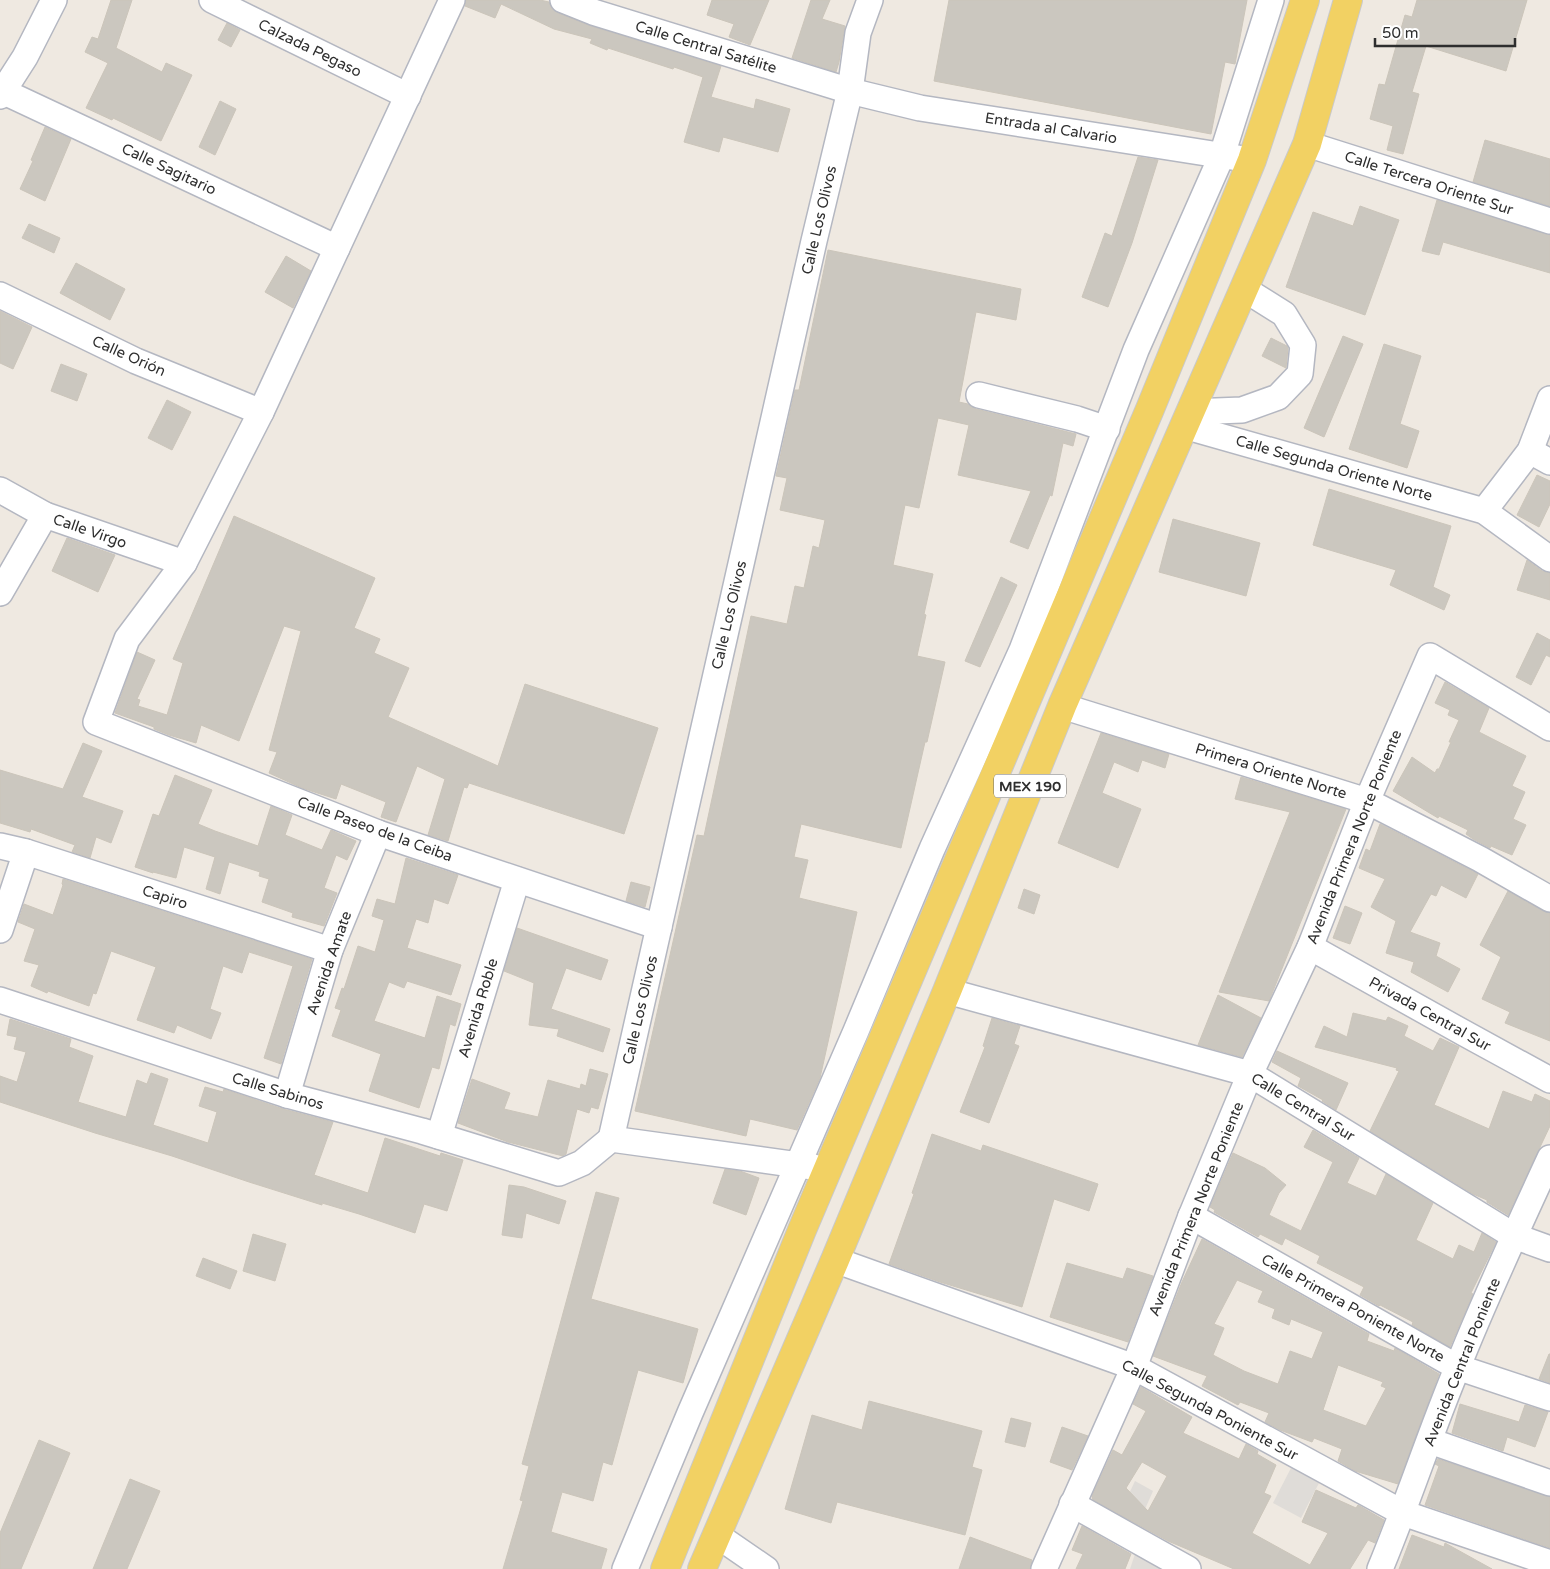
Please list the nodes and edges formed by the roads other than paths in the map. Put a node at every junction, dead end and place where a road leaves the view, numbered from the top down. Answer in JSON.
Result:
{"nodes":[{"id":1,"x":54,"y":0,"type":"edge"},
{"id":2,"x":212,"y":0,"type":"edge"},
{"id":3,"x":452,"y":0,"type":"edge"},
{"id":4,"x":563,"y":0,"type":"edge"},
{"id":5,"x":870,"y":0,"type":"edge"},
{"id":6,"x":1271,"y":0,"type":"edge"},
{"id":7,"x":1305,"y":0,"type":"edge"},
{"id":8,"x":1348,"y":0,"type":"edge"},
{"id":9,"x":596,"y":6,"type":"edge"},
{"id":10,"x":850,"y":91,"type":"junction"},
{"id":11,"x":1,"y":92,"type":"edge"},
{"id":12,"x":408,"y":96,"type":"junction"},
{"id":13,"x":1307,"y":144,"type":"junction"},
{"id":14,"x":1222,"y":155,"type":"junction"},
{"id":15,"x":1252,"y":160,"type":"junction"},
{"id":16,"x":1550,"y":221,"type":"edge"},
{"id":17,"x":337,"y":248,"type":"junction"},
{"id":18,"x":1244,"y":289,"type":"junction"},
{"id":19,"x":0,"y":295,"type":"edge"},
{"id":20,"x":979,"y":395,"type":"dead end"},
{"id":21,"x":1550,"y":399,"type":"edge"},
{"id":22,"x":261,"y":412,"type":"junction"},
{"id":23,"x":1187,"y":419,"type":"junction"},
{"id":24,"x":1106,"y":429,"type":"junction"},
{"id":25,"x":1540,"y":457,"type":"edge"},
{"id":26,"x":0,"y":490,"type":"edge"},
{"id":27,"x":1484,"y":511,"type":"junction"},
{"id":28,"x":45,"y":515,"type":"junction"},
{"id":29,"x":1550,"y":559,"type":"edge"},
{"id":30,"x":184,"y":563,"type":"junction"},
{"id":31,"x":0,"y":594,"type":"edge"},
{"id":32,"x":1062,"y":706,"type":"junction"},
{"id":33,"x":1550,"y":728,"type":"edge"},
{"id":34,"x":1366,"y":801,"type":"junction"},
{"id":35,"x":378,"y":833,"type":"junction"},
{"id":36,"x":0,"y":846,"type":"edge"},
{"id":37,"x":26,"y":852,"type":"junction"},
{"id":38,"x":517,"y":880,"type":"junction"},
{"id":39,"x":1550,"y":898,"type":"edge"},
{"id":40,"x":659,"y":927,"type":"junction"},
{"id":41,"x":0,"y":930,"type":"edge"},
{"id":42,"x":1310,"y":947,"type":"junction"},
{"id":43,"x":330,"y":950,"type":"junction"},
{"id":44,"x":947,"y":991,"type":"junction"},
{"id":45,"x":0,"y":1000,"type":"edge"},
{"id":46,"x":1250,"y":1074,"type":"junction"},
{"id":47,"x":1550,"y":1080,"type":"edge"},
{"id":48,"x":287,"y":1095,"type":"junction"},
{"id":49,"x":439,"y":1136,"type":"junction"},
{"id":50,"x":611,"y":1139,"type":"junction"},
{"id":51,"x":1550,"y":1158,"type":"edge"},
{"id":52,"x":798,"y":1164,"type":"junction"},
{"id":53,"x":827,"y":1170,"type":"junction"},
{"id":54,"x":1191,"y":1216,"type":"junction"},
{"id":55,"x":1514,"y":1236,"type":"junction"},
{"id":56,"x":1550,"y":1249,"type":"edge"},
{"id":57,"x":835,"y":1260,"type":"junction"},
{"id":58,"x":1134,"y":1367,"type":"junction"},
{"id":59,"x":1457,"y":1367,"type":"junction"},
{"id":60,"x":1550,"y":1398,"type":"edge"},
{"id":61,"x":1430,"y":1440,"type":"junction"},
{"id":62,"x":1550,"y":1483,"type":"edge"},
{"id":63,"x":1072,"y":1504,"type":"junction"},
{"id":64,"x":1403,"y":1513,"type":"junction"},
{"id":65,"x":718,"y":1536,"type":"junction"},
{"id":66,"x":1550,"y":1563,"type":"edge"},
{"id":67,"x":626,"y":1569,"type":"edge"},
{"id":68,"x":665,"y":1569,"type":"edge"},
{"id":69,"x":702,"y":1569,"type":"edge"},
{"id":70,"x":766,"y":1569,"type":"edge"},
{"id":71,"x":1044,"y":1569,"type":"edge"},
{"id":72,"x":1188,"y":1569,"type":"edge"},
{"id":73,"x":1380,"y":1569,"type":"edge"}],
"edges":[{"from":1,"to":11,"type":"street"},
{"from":2,"to":12,"type":"street","name":"Calzada Pegaso"},
{"from":3,"to":12,"type":"street"},
{"from":4,"to":9,"type":"street","name":"Calle Central Satélite"},
{"from":5,"to":10,"type":"street","name":"Calle Los Olivos"},
{"from":6,"to":14,"type":"street"},
{"from":7,"to":15,"type":"main road","number":"MEX 190"},
{"from":8,"to":13,"type":"main road","number":"MEX 190"},
{"from":9,"to":10,"type":"street","name":"Calle Central Satélite"},
{"from":10,"to":14,"type":"street","name":"Entrada al Calvario"},
{"from":10,"to":40,"type":"street","name":"Calle Los Olivos"},
{"from":11,"to":17,"type":"street","name":"Calle Sagitario"},
{"from":12,"to":17,"type":"street"},
{"from":13,"to":16,"type":"street","name":"Calle Tercera Oriente Sur"},
{"from":13,"to":18,"type":"main road","number":"MEX 190"},
{"from":14,"to":15,"type":"street","name":"Entrada al Calvario"},
{"from":14,"to":24,"type":"street"},
{"from":15,"to":53,"type":"main road","number":"MEX 190"},
{"from":17,"to":22,"type":"street"},
{"from":18,"to":23,"type":"main road","number":"MEX 190"},
{"from":18,"to":23,"type":"street"},
{"from":19,"to":22,"type":"street","name":"Calle Orión"},
{"from":20,"to":24,"type":"street"},
{"from":21,"to":25,"type":"street"},
{"from":22,"to":30,"type":"street"},
{"from":23,"to":27,"type":"street","name":"Calle Segunda Oriente Norte"},
{"from":23,"to":32,"type":"main road","number":"MEX 190"},
{"from":24,"to":52,"type":"street"},
{"from":25,"to":27,"type":"street"},
{"from":26,"to":28,"type":"street","name":"Calle Virgo"},
{"from":27,"to":29,"type":"street"},
{"from":28,"to":30,"type":"street","name":"Calle Virgo"},
{"from":28,"to":31,"type":"street"},
{"from":30,"to":35,"type":"street","name":"Calle Paseo de la Ceiba"},
{"from":32,"to":34,"type":"street","name":"Primera Oriente Norte"},
{"from":32,"to":44,"type":"main road","number":"MEX 190"},
{"from":33,"to":34,"type":"street","name":"Avenida Primera Norte Poniente"},
{"from":34,"to":39,"type":"street","name":"Primera Oriente Norte"},
{"from":34,"to":42,"type":"street","name":"Avenida Primera Norte Poniente"},
{"from":35,"to":38,"type":"street","name":"Calle Paseo de la Ceiba"},
{"from":35,"to":43,"type":"street","name":"Avenida Amate"},
{"from":36,"to":37,"type":"street","name":"Capiro"},
{"from":37,"to":41,"type":"street"},
{"from":37,"to":43,"type":"street","name":"Capiro"},
{"from":38,"to":40,"type":"street","name":"Calle Paseo de la Ceiba"},
{"from":38,"to":49,"type":"street","name":"Avenida Roble"},
{"from":40,"to":50,"type":"street","name":"Calle Los Olivos"},
{"from":42,"to":46,"type":"street","name":"Avenida Primera Norte Poniente"},
{"from":42,"to":47,"type":"street","name":"Privada Central Sur"},
{"from":43,"to":48,"type":"street","name":"Avenida Amate"},
{"from":44,"to":46,"type":"street","name":"Calle Central Sur"},
{"from":44,"to":57,"type":"main road","number":"MEX 190"},
{"from":45,"to":48,"type":"street","name":"Calle Sabinos"},
{"from":46,"to":54,"type":"street","name":"Avenida Primera Norte Poniente"},
{"from":46,"to":55,"type":"street","name":"Calle Central Sur"},
{"from":48,"to":49,"type":"street","name":"Calle Sabinos"},
{"from":49,"to":50,"type":"street","name":"Calle Sabinos"},
{"from":50,"to":52,"type":"street"},
{"from":51,"to":55,"type":"street","name":"Avenida Central Poniente"},
{"from":52,"to":53,"type":"street"},
{"from":52,"to":67,"type":"street"},
{"from":53,"to":68,"type":"main road","number":"MEX 190"},
{"from":54,"to":58,"type":"street","name":"Avenida Primera Norte Poniente"},
{"from":54,"to":59,"type":"street","name":"Calle Primera Poniente Norte"},
{"from":55,"to":56,"type":"street","name":"Calle Central Sur"},
{"from":55,"to":59,"type":"street","name":"Avenida Central Poniente"},
{"from":57,"to":58,"type":"street","name":"Calle Segunda Poniente Sur"},
{"from":57,"to":65,"type":"main road","number":"MEX 190"},
{"from":58,"to":63,"type":"street","name":"Avenida Primera Norte Poniente"},
{"from":58,"to":64,"type":"street","name":"Calle Segunda Poniente Sur"},
{"from":59,"to":60,"type":"street","name":"Calle Primera Poniente Norte"},
{"from":59,"to":61,"type":"street","name":"Avenida Central Poniente"},
{"from":61,"to":62,"type":"street"},
{"from":61,"to":64,"type":"street","name":"Avenida Central Poniente"},
{"from":63,"to":71,"type":"street","name":"Avenida Primera Norte Poniente"},
{"from":63,"to":72,"type":"street"},
{"from":64,"to":66,"type":"street","name":"Calle Segunda Poniente Sur"},
{"from":64,"to":73,"type":"street","name":"Avenida Central Poniente"},
{"from":65,"to":69,"type":"main road","number":"MEX 190"},
{"from":65,"to":70,"type":"street"}]}
